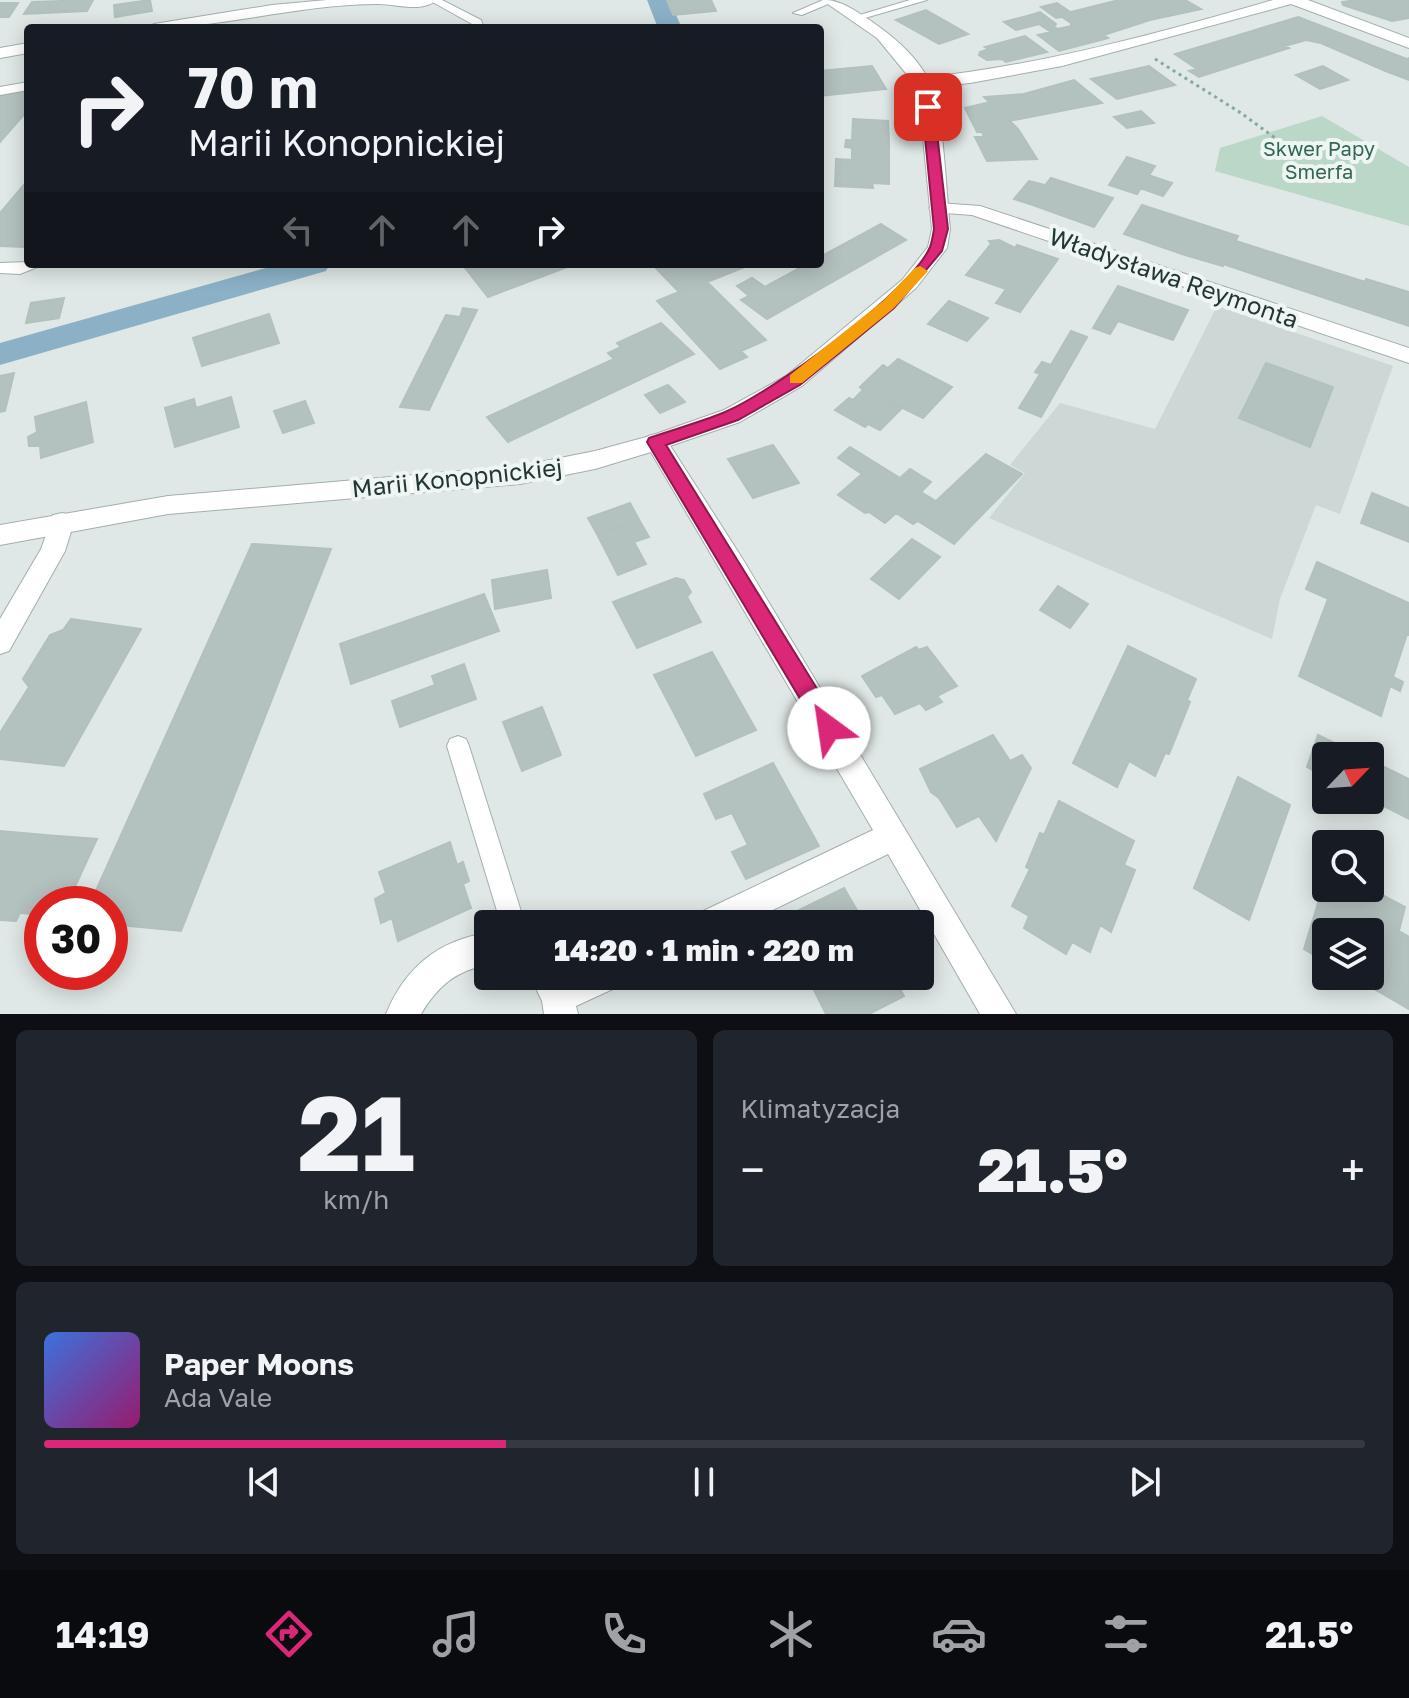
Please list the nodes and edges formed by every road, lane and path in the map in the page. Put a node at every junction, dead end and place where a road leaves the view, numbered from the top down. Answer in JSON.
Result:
{"nodes":[{"id":1,"x":314,"y":0,"type":"edge"},
{"id":2,"x":380,"y":0,"type":"edge"},
{"id":3,"x":432,"y":0,"type":"edge"},
{"id":4,"x":830,"y":0,"type":"edge"},
{"id":5,"x":922,"y":0,"type":"edge"},
{"id":6,"x":1288,"y":0,"type":"edge"},
{"id":7,"x":1295,"y":0,"type":"edge"},
{"id":8,"x":272,"y":9,"type":"junction"},
{"id":9,"x":798,"y":13,"type":"dead end"},
{"id":10,"x":858,"y":17,"type":"junction"},
{"id":11,"x":216,"y":23,"type":"edge"},
{"id":12,"x":477,"y":24,"type":"edge"},
{"id":13,"x":1409,"y":43,"type":"edge"},
{"id":14,"x":24,"y":49,"type":"edge"},
{"id":15,"x":0,"y":53,"type":"edge"},
{"id":16,"x":1144,"y":53,"type":"dead end"},
{"id":17,"x":922,"y":83,"type":"junction"},
{"id":18,"x":24,"y":87,"type":"edge"},
{"id":19,"x":0,"y":91,"type":"edge"},
{"id":20,"x":1297,"y":154,"type":"dead end"},
{"id":21,"x":938,"y":208,"type":"junction"},
{"id":22,"x":0,"y":268,"type":"edge"},
{"id":23,"x":24,"y":268,"type":"edge"},
{"id":24,"x":1409,"y":356,"type":"edge"},
{"id":25,"x":656,"y":442,"type":"junction"},
{"id":26,"x":62,"y":522,"type":"junction"},
{"id":27,"x":0,"y":535,"type":"edge"},
{"id":28,"x":0,"y":643,"type":"edge"},
{"id":29,"x":458,"y":746,"type":"dead end"},
{"id":30,"x":893,"y":836,"type":"junction"},
{"id":31,"x":509,"y":910,"type":"edge"},
{"id":32,"x":739,"y":910,"type":"edge"},
{"id":33,"x":474,"y":952,"type":"edge"},
{"id":34,"x":403,"y":1014,"type":"edge"},
{"id":35,"x":999,"y":1014,"type":"edge"}],
"edges":[{"from":1,"to":8,"type":"street"},
{"from":2,"to":3,"type":"street"},
{"from":2,"to":8,"type":"street"},
{"from":3,"to":12,"type":"lane"},
{"from":4,"to":9,"type":"lane"},
{"from":4,"to":10,"type":"street","name":"Marii Konopnickiej"},
{"from":5,"to":10,"type":"lane"},
{"from":6,"to":17,"type":"street"},
{"from":7,"to":13,"type":"street"},
{"from":8,"to":11,"type":"street"},
{"from":10,"to":17,"type":"street","name":"Marii Konopnickiej"},
{"from":14,"to":15,"type":"street"},
{"from":16,"to":20,"type":"path"},
{"from":17,"to":21,"type":"street","name":"Marii Konopnickiej"},
{"from":18,"to":19,"type":"lane"},
{"from":21,"to":24,"type":"street","name":"Władysława Reymonta"},
{"from":21,"to":25,"type":"street","name":"Marii Konopnickiej"},
{"from":22,"to":23,"type":"lane"},
{"from":25,"to":26,"type":"street","name":"Marii Konopnickiej"},
{"from":25,"to":30,"type":"street"},
{"from":26,"to":27,"type":"street","name":"Marii Konopnickiej"},
{"from":26,"to":28,"type":"street"},
{"from":29,"to":31,"type":"lane"},
{"from":30,"to":32,"type":"street"},
{"from":30,"to":35,"type":"street"},
{"from":33,"to":34,"type":"street"}]}
